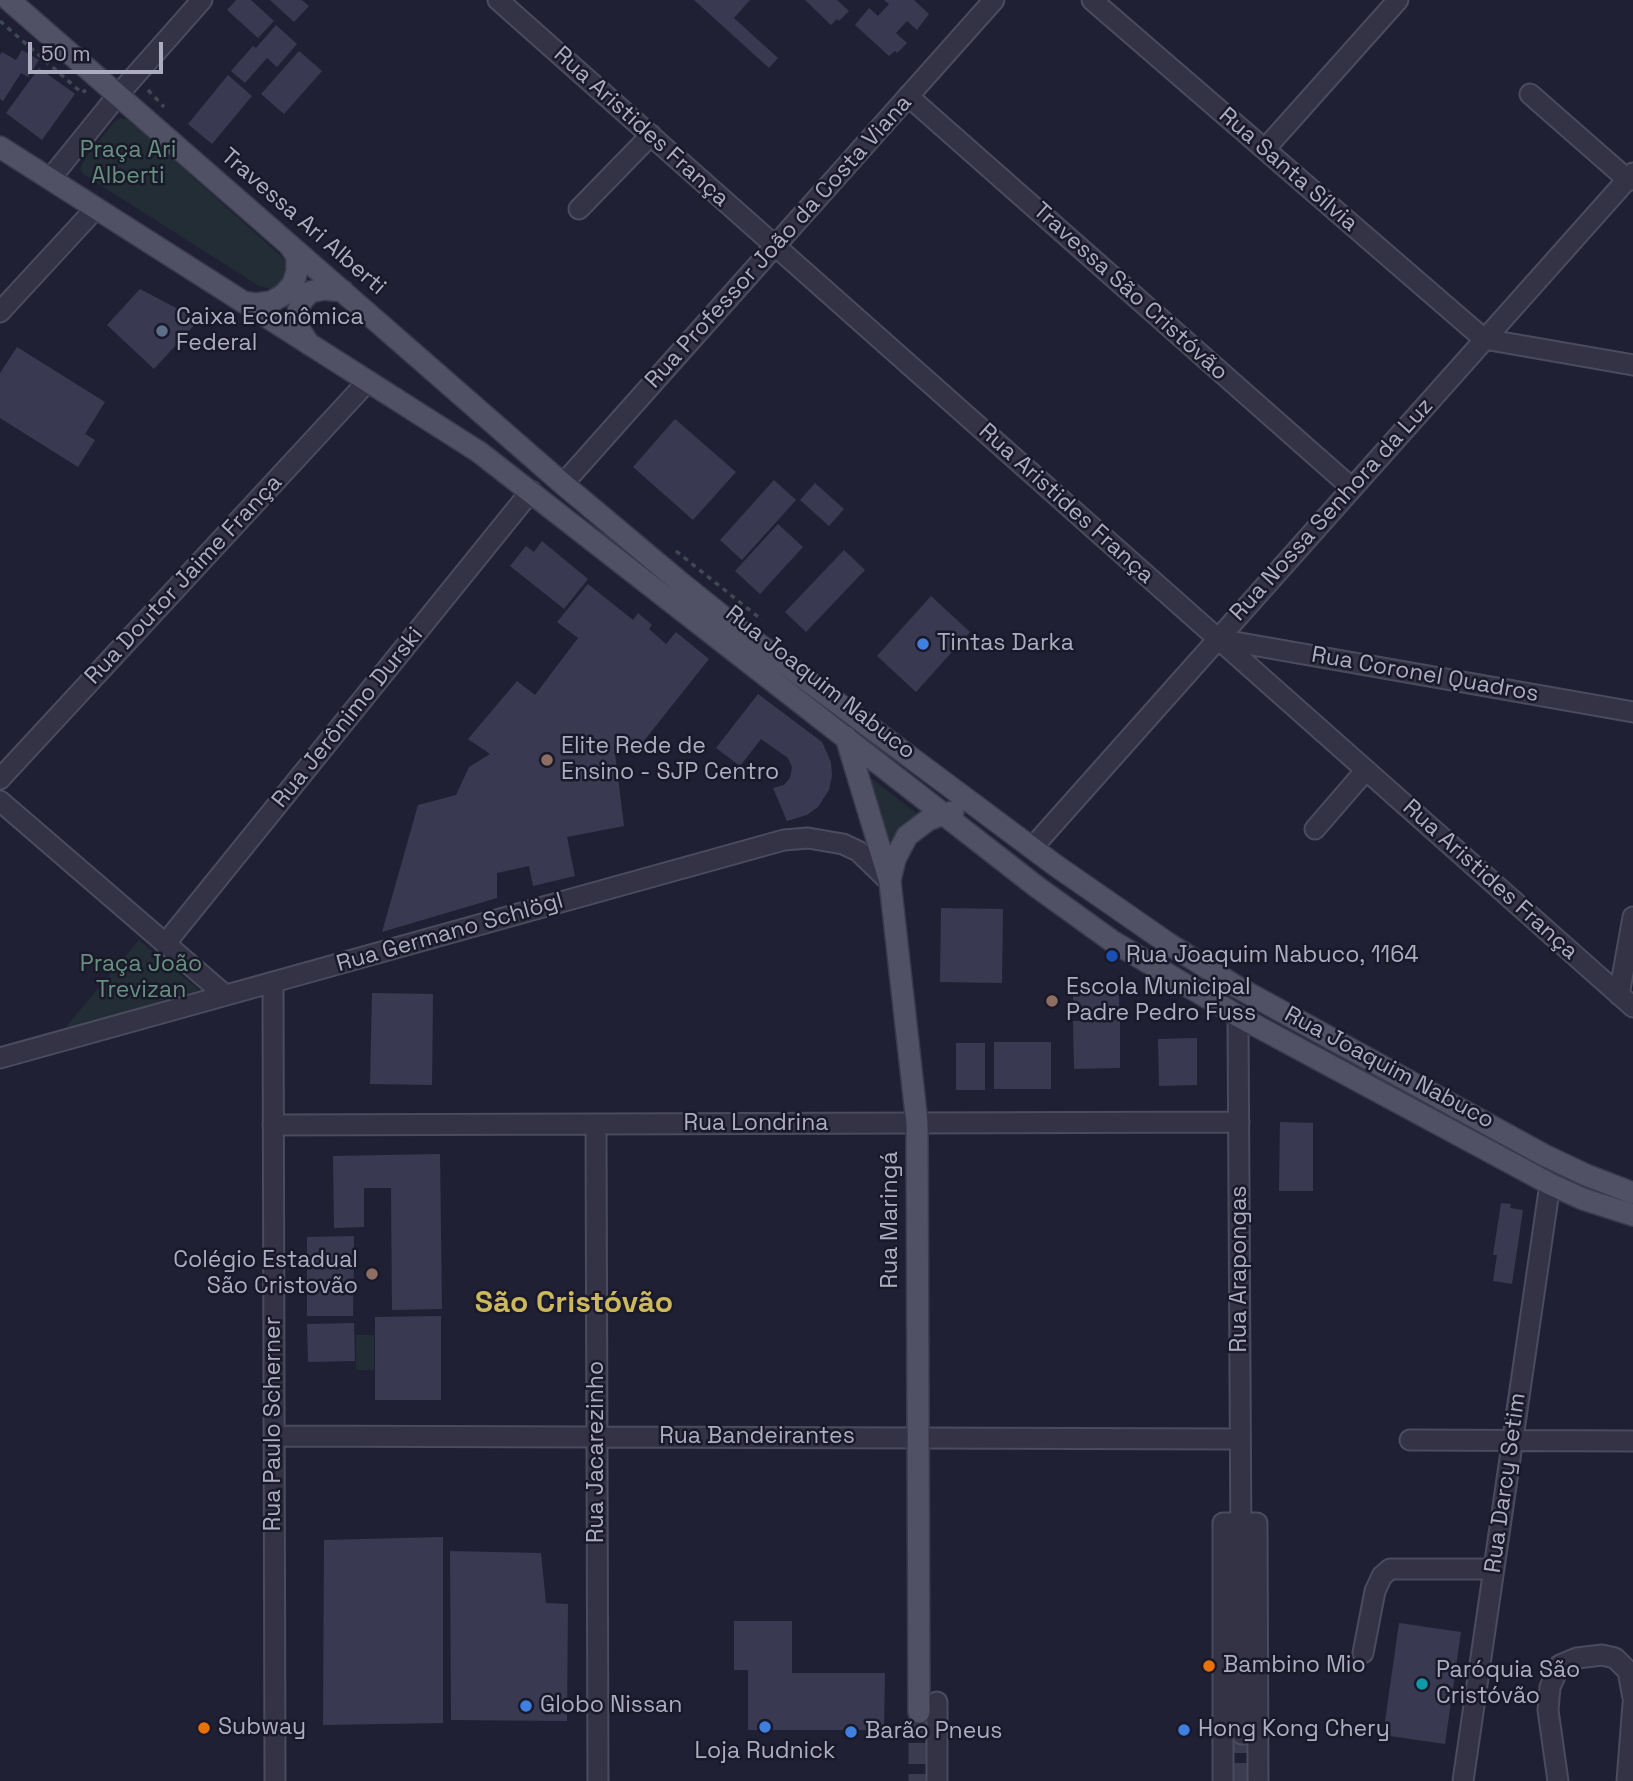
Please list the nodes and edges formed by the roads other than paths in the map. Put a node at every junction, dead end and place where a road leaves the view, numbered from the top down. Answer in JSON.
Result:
{"nodes":[{"id":1,"x":202,"y":0,"type":"edge"},
{"id":2,"x":498,"y":0,"type":"edge"},
{"id":3,"x":994,"y":0,"type":"edge"},
{"id":4,"x":1093,"y":0,"type":"edge"},
{"id":5,"x":1396,"y":1,"type":"edge"},
{"id":6,"x":12,"y":2,"type":"edge"},
{"id":7,"x":1530,"y":94,"type":"dead end"},
{"id":8,"x":118,"y":95,"type":"junction"},
{"id":9,"x":908,"y":96,"type":"junction"},
{"id":10,"x":651,"y":135,"type":"junction"},
{"id":11,"x":0,"y":147,"type":"edge"},
{"id":12,"x":1265,"y":149,"type":"junction"},
{"id":13,"x":1631,"y":177,"type":"edge"},
{"id":14,"x":50,"y":179,"type":"junction"},
{"id":15,"x":96,"y":208,"type":"junction"},
{"id":16,"x":579,"y":209,"type":"dead end"},
{"id":17,"x":289,"y":245,"type":"junction"},
{"id":18,"x":775,"y":246,"type":"junction"},
{"id":19,"x":342,"y":291,"type":"junction"},
{"id":20,"x":242,"y":301,"type":"junction"},
{"id":21,"x":0,"y":312,"type":"edge"},
{"id":22,"x":1484,"y":340,"type":"junction"},
{"id":23,"x":310,"y":344,"type":"junction"},
{"id":24,"x":1633,"y":365,"type":"edge"},
{"id":25,"x":368,"y":381,"type":"junction"},
{"id":26,"x":563,"y":484,"type":"junction"},
{"id":27,"x":1352,"y":488,"type":"junction"},
{"id":28,"x":531,"y":491,"type":"junction"},
{"id":29,"x":1218,"y":639,"type":"junction"},
{"id":30,"x":1633,"y":712,"type":"edge"},
{"id":31,"x":846,"y":737,"type":"junction"},
{"id":32,"x":1366,"y":770,"type":"junction"},
{"id":33,"x":0,"y":779,"type":"edge"},
{"id":34,"x":0,"y":801,"type":"edge"},
{"id":35,"x":943,"y":814,"type":"junction"},
{"id":36,"x":990,"y":817,"type":"junction"},
{"id":37,"x":1315,"y":829,"type":"dead end"},
{"id":38,"x":1032,"y":848,"type":"junction"},
{"id":39,"x":890,"y":882,"type":"junction"},
{"id":40,"x":1633,"y":917,"type":"edge"},
{"id":41,"x":165,"y":944,"type":"junction"},
{"id":42,"x":273,"y":982,"type":"junction"},
{"id":43,"x":1237,"y":988,"type":"junction"},
{"id":44,"x":225,"y":995,"type":"junction"},
{"id":45,"x":1626,"y":1001,"type":"edge"},
{"id":46,"x":1238,"y":1016,"type":"junction"},
{"id":47,"x":0,"y":1058,"type":"edge"},
{"id":48,"x":1239,"y":1122,"type":"junction"},
{"id":49,"x":917,"y":1123,"type":"junction"},
{"id":50,"x":596,"y":1124,"type":"junction"},
{"id":51,"x":273,"y":1125,"type":"junction"},
{"id":52,"x":1550,"y":1184,"type":"junction"},
{"id":53,"x":1633,"y":1193,"type":"edge"},
{"id":54,"x":1633,"y":1216,"type":"edge"},
{"id":55,"x":274,"y":1436,"type":"junction"},
{"id":56,"x":597,"y":1437,"type":"junction"},
{"id":57,"x":918,"y":1438,"type":"junction"},
{"id":58,"x":1240,"y":1439,"type":"junction"},
{"id":59,"x":1410,"y":1440,"type":"dead end"},
{"id":60,"x":1512,"y":1440,"type":"junction"},
{"id":61,"x":1633,"y":1441,"type":"edge"},
{"id":62,"x":1241,"y":1523,"type":"junction"},
{"id":63,"x":1494,"y":1569,"type":"junction"},
{"id":64,"x":1363,"y":1653,"type":"dead end"},
{"id":65,"x":1633,"y":1698,"type":"edge"},
{"id":66,"x":1633,"y":1704,"type":"edge"},
{"id":67,"x":928,"y":1707,"type":"joint"},
{"id":68,"x":1242,"y":1734,"type":"tunnel mouth"},
{"id":69,"x":275,"y":1781,"type":"edge"},
{"id":70,"x":598,"y":1781,"type":"edge"},
{"id":71,"x":937,"y":1781,"type":"edge"},
{"id":72,"x":1223,"y":1781,"type":"edge"},
{"id":73,"x":1258,"y":1781,"type":"edge"},
{"id":74,"x":1463,"y":1781,"type":"edge"},
{"id":75,"x":1558,"y":1781,"type":"edge"},
{"id":76,"x":1627,"y":1781,"type":"edge"}],
"edges":[{"from":1,"to":8,"type":"street"},
{"from":2,"to":10,"type":"street","name":"Rua Aristides França"},
{"from":3,"to":9,"type":"street","name":"Rua Professor João da Costa Viana"},
{"from":4,"to":12,"type":"street","name":"Rua Santa Sílvia"},
{"from":5,"to":12,"type":"street"},
{"from":6,"to":8,"type":"main road","name":"Travessa Ari Alberti"},
{"from":7,"to":13,"type":"street"},
{"from":8,"to":14,"type":"street"},
{"from":8,"to":17,"type":"main road","name":"Travessa Ari Alberti"},
{"from":9,"to":18,"type":"street","name":"Rua Professor João da Costa Viana"},
{"from":9,"to":27,"type":"street","name":"Travessa São Cristóvão"},
{"from":10,"to":16,"type":"street"},
{"from":10,"to":18,"type":"street","name":"Rua Aristides França"},
{"from":11,"to":14,"type":"main road","name":"Rua Joaquim Nabuco"},
{"from":12,"to":22,"type":"street","name":"Rua Santa Sílvia"},
{"from":13,"to":22,"type":"street","name":"Rua Nossa Senhora da Luz"},
{"from":14,"to":15,"type":"main road","name":"Rua Joaquim Nabuco"},
{"from":15,"to":20,"type":"main road","name":"Rua Joaquim Nabuco"},
{"from":15,"to":21,"type":"street"},
{"from":17,"to":19,"type":"main road","name":"Travessa Ari Alberti"},
{"from":17,"to":20,"type":"main road"},
{"from":18,"to":26,"type":"street","name":"Rua Professor João da Costa Viana"},
{"from":18,"to":29,"type":"street","name":"Rua Aristides França"},
{"from":19,"to":23,"type":"main road"},
{"from":19,"to":26,"type":"main road","name":"Travessa Ari Alberti"},
{"from":20,"to":23,"type":"main road","name":"Rua Joaquim Nabuco"},
{"from":22,"to":24,"type":"street"},
{"from":22,"to":27,"type":"street","name":"Rua Nossa Senhora da Luz"},
{"from":23,"to":25,"type":"main road","name":"Rua Joaquim Nabuco"},
{"from":25,"to":28,"type":"main road","name":"Rua Joaquim Nabuco"},
{"from":25,"to":33,"type":"street","name":"Rua Doutor Jaime França"},
{"from":26,"to":36,"type":"main road","name":"Rua Joaquim Nabuco"},
{"from":27,"to":29,"type":"street","name":"Rua Nossa Senhora da Luz"},
{"from":28,"to":31,"type":"main road","name":"Rua Joaquim Nabuco"},
{"from":28,"to":41,"type":"street","name":"Rua Jerônimo Durski"},
{"from":29,"to":30,"type":"street","name":"Rua Coronel Quadros"},
{"from":29,"to":32,"type":"street","name":"Rua Aristides França"},
{"from":29,"to":38,"type":"street","name":"Rua Nossa Senhora da Luz"},
{"from":31,"to":35,"type":"main road","name":"Rua Joaquim Nabuco"},
{"from":31,"to":39,"type":"main road","name":"Rua Maringá"},
{"from":32,"to":37,"type":"street"},
{"from":32,"to":45,"type":"street","name":"Rua Aristides França"},
{"from":34,"to":41,"type":"street"},
{"from":35,"to":36,"type":"main road"},
{"from":35,"to":39,"type":"main road"},
{"from":35,"to":46,"type":"main road","name":"Rua Joaquim Nabuco"},
{"from":36,"to":38,"type":"main road","name":"Rua Joaquim Nabuco"},
{"from":38,"to":43,"type":"main road","name":"Rua Joaquim Nabuco"},
{"from":39,"to":42,"type":"street","name":"Rua Germano Schlögl"},
{"from":39,"to":49,"type":"main road","name":"Rua Maringá"},
{"from":40,"to":45,"type":"street"},
{"from":41,"to":44,"type":"street"},
{"from":42,"to":44,"type":"street","name":"Rua Germano Schlögl"},
{"from":42,"to":51,"type":"street","name":"Rua Paulo Scherner"},
{"from":43,"to":46,"type":"main road"},
{"from":43,"to":53,"type":"main road","name":"Rua Joaquim Nabuco"},
{"from":44,"to":47,"type":"street","name":"Rua Germano Schlögl"},
{"from":46,"to":48,"type":"street","name":"Rua Arapongas"},
{"from":46,"to":52,"type":"main road","name":"Rua Joaquim Nabuco"},
{"from":48,"to":49,"type":"street","name":"Rua Londrina"},
{"from":48,"to":58,"type":"street","name":"Rua Arapongas"},
{"from":49,"to":50,"type":"street","name":"Rua Londrina"},
{"from":49,"to":57,"type":"main road","name":"Rua Maringá"},
{"from":50,"to":51,"type":"street","name":"Rua Londrina"},
{"from":50,"to":56,"type":"street","name":"Rua Jacarezinho"},
{"from":51,"to":55,"type":"street","name":"Rua Paulo Scherner"},
{"from":52,"to":54,"type":"main road","name":"Rua Joaquim Nabuco"},
{"from":52,"to":60,"type":"street","name":"Rua Darcy Setim"},
{"from":55,"to":56,"type":"street","name":"Rua Bandeirantes"},
{"from":55,"to":69,"type":"street","name":"Rua Paulo Scherner"},
{"from":56,"to":57,"type":"street","name":"Rua Bandeirantes"},
{"from":56,"to":70,"type":"street","name":"Rua Jacarezinho"},
{"from":57,"to":58,"type":"street","name":"Rua Bandeirantes"},
{"from":57,"to":67,"type":"main road","name":"Rua Maringá"},
{"from":58,"to":62,"type":"street","name":"Rua Arapongas"},
{"from":59,"to":60,"type":"street"},
{"from":60,"to":61,"type":"street"},
{"from":60,"to":63,"type":"street","name":"Rua Darcy Setim"},
{"from":62,"to":68,"type":"street","name":"Rua Arapongas"},
{"from":62,"to":72,"type":"street"},
{"from":62,"to":73,"type":"street"},
{"from":63,"to":64,"type":"street"},
{"from":63,"to":74,"type":"street","name":"Rua Darcy Setim"},
{"from":65,"to":75,"type":"street"},
{"from":66,"to":76,"type":"street"},
{"from":67,"to":71,"type":"street"}]}
